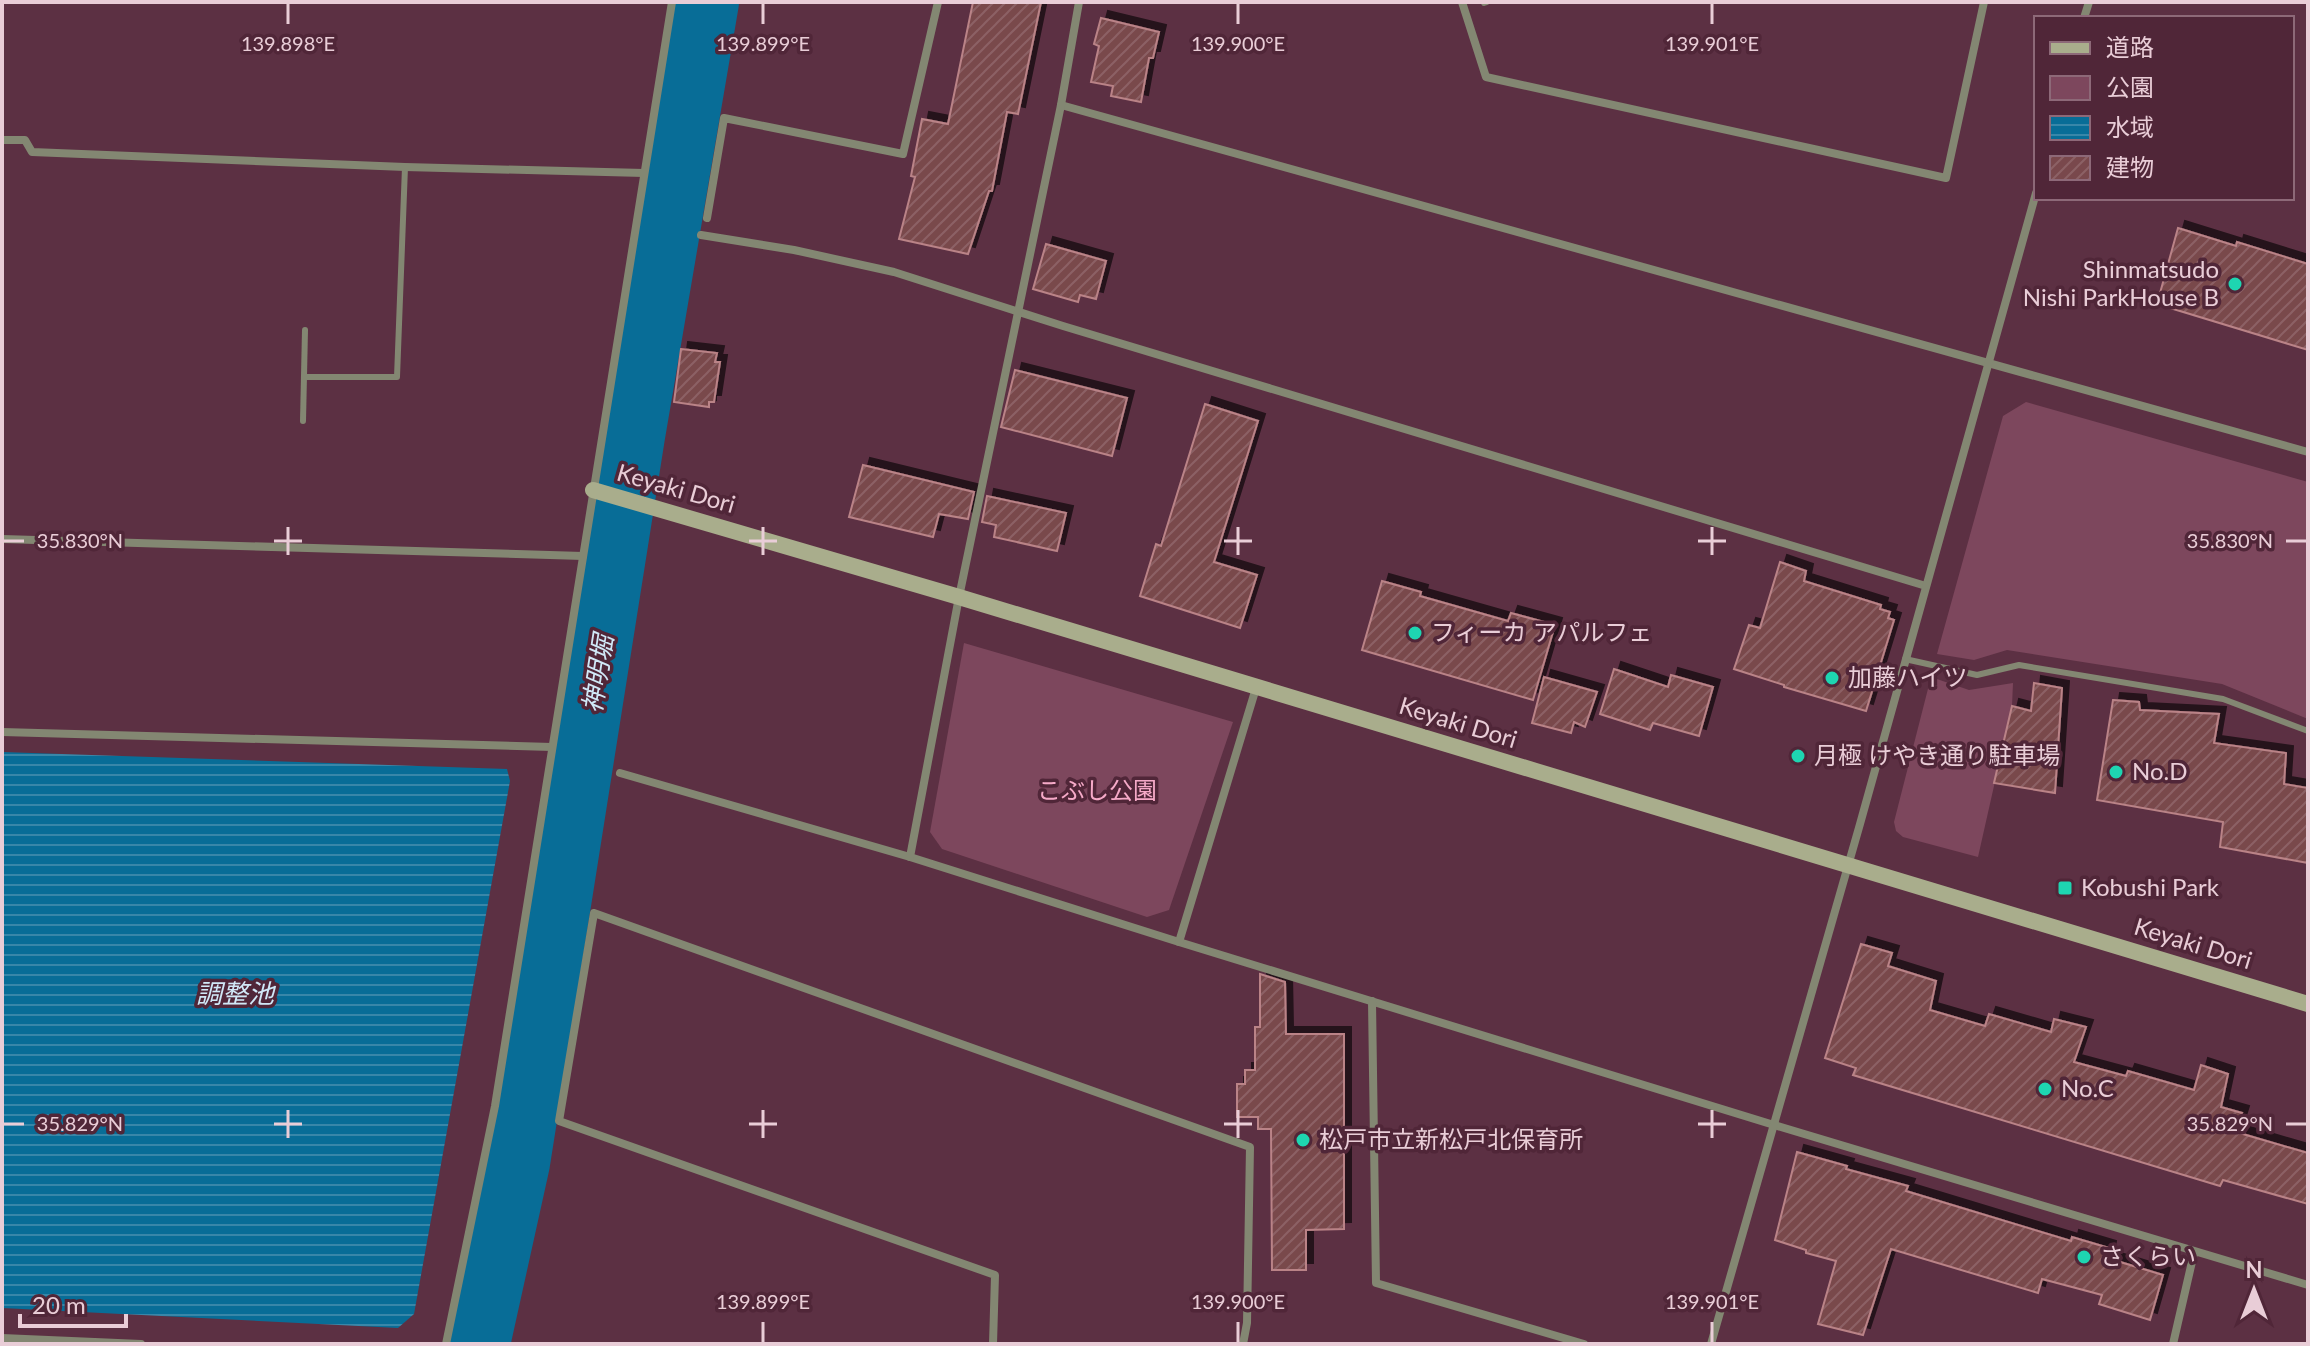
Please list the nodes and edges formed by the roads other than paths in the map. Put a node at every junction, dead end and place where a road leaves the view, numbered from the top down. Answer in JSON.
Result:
{"nodes":[{"id":1,"x":672,"y":2,"type":"edge"},
{"id":2,"x":938,"y":2,"type":"edge"},
{"id":3,"x":1079,"y":2,"type":"edge"},
{"id":4,"x":1462,"y":2,"type":"edge"},
{"id":5,"x":1984,"y":2,"type":"edge"},
{"id":6,"x":1061,"y":105,"type":"junction"},
{"id":7,"x":2,"y":140,"type":"edge"},
{"id":8,"x":405,"y":167,"type":"junction"},
{"id":9,"x":644,"y":173,"type":"junction"},
{"id":10,"x":2034,"y":200,"type":"edge"},
{"id":11,"x":707,"y":218,"type":"dead end"},
{"id":12,"x":701,"y":235,"type":"dead end"},
{"id":13,"x":1017,"y":312,"type":"junction"},
{"id":14,"x":305,"y":330,"type":"dead end"},
{"id":15,"x":1989,"y":363,"type":"junction"},
{"id":16,"x":304,"y":377,"type":"junction"},
{"id":17,"x":303,"y":421,"type":"dead end"},
{"id":18,"x":2308,"y":452,"type":"edge"},
{"id":19,"x":599,"y":492,"type":"junction"},
{"id":20,"x":2,"y":539,"type":"edge"},
{"id":21,"x":583,"y":556,"type":"junction"},
{"id":22,"x":1926,"y":586,"type":"junction"},
{"id":23,"x":959,"y":597,"type":"junction"},
{"id":24,"x":1905,"y":659,"type":"junction"},
{"id":25,"x":1256,"y":688,"type":"junction"},
{"id":26,"x":2308,"y":731,"type":"edge"},
{"id":27,"x":2,"y":732,"type":"edge"},
{"id":28,"x":552,"y":747,"type":"junction"},
{"id":29,"x":620,"y":773,"type":"dead end"},
{"id":30,"x":910,"y":857,"type":"junction"},
{"id":31,"x":1846,"y":865,"type":"junction"},
{"id":32,"x":1179,"y":942,"type":"junction"},
{"id":33,"x":1372,"y":1001,"type":"junction"},
{"id":34,"x":2308,"y":1004,"type":"edge"},
{"id":35,"x":1774,"y":1125,"type":"junction"},
{"id":36,"x":2194,"y":1253,"type":"junction"},
{"id":37,"x":2308,"y":1285,"type":"edge"},
{"id":38,"x":2,"y":1338,"type":"edge"},
{"id":39,"x":141,"y":1344,"type":"edge"},
{"id":40,"x":446,"y":1344,"type":"edge"},
{"id":41,"x":993,"y":1344,"type":"edge"},
{"id":42,"x":1243,"y":1344,"type":"edge"},
{"id":43,"x":1584,"y":1344,"type":"edge"},
{"id":44,"x":1711,"y":1344,"type":"edge"},
{"id":45,"x":2173,"y":1344,"type":"edge"}],
"edges":[{"from":1,"to":9,"type":"street"},
{"from":2,"to":11,"type":"street"},
{"from":3,"to":6,"type":"street"},
{"from":4,"to":5,"type":"street"},
{"from":6,"to":13,"type":"street"},
{"from":6,"to":15,"type":"street"},
{"from":7,"to":8,"type":"street"},
{"from":8,"to":9,"type":"street"},
{"from":8,"to":16,"type":"lane"},
{"from":9,"to":19,"type":"street"},
{"from":10,"to":15,"type":"street"},
{"from":12,"to":13,"type":"street"},
{"from":13,"to":22,"type":"street"},
{"from":13,"to":23,"type":"street"},
{"from":14,"to":16,"type":"lane"},
{"from":15,"to":18,"type":"street"},
{"from":15,"to":22,"type":"street"},
{"from":16,"to":17,"type":"lane"},
{"from":19,"to":21,"type":"street"},
{"from":19,"to":23,"type":"street","name":"Keyaki Dori"},
{"from":20,"to":21,"type":"street"},
{"from":21,"to":28,"type":"street"},
{"from":22,"to":24,"type":"street"},
{"from":23,"to":25,"type":"street","name":"Keyaki Dori"},
{"from":23,"to":30,"type":"street"},
{"from":24,"to":26,"type":"lane"},
{"from":24,"to":31,"type":"street"},
{"from":25,"to":31,"type":"street","name":"Keyaki Dori"},
{"from":25,"to":32,"type":"street"},
{"from":27,"to":28,"type":"street"},
{"from":28,"to":40,"type":"street"},
{"from":29,"to":30,"type":"street"},
{"from":30,"to":32,"type":"street"},
{"from":31,"to":34,"type":"street","name":"Keyaki Dori"},
{"from":31,"to":35,"type":"street"},
{"from":32,"to":33,"type":"street"},
{"from":33,"to":35,"type":"street"},
{"from":33,"to":43,"type":"street"},
{"from":35,"to":36,"type":"street"},
{"from":35,"to":44,"type":"street"},
{"from":36,"to":37,"type":"street"},
{"from":36,"to":45,"type":"street"},
{"from":38,"to":39,"type":"street"},
{"from":41,"to":42,"type":"street"}]}
